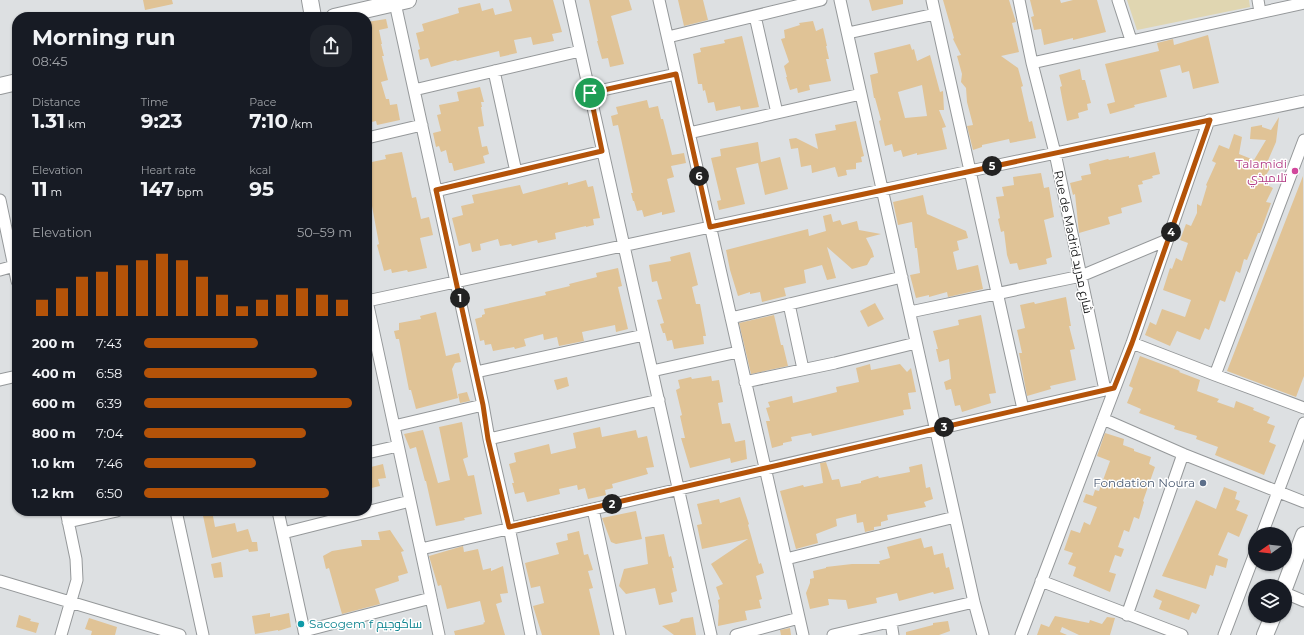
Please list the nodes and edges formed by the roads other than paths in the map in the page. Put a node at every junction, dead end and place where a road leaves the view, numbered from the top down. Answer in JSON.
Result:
{"nodes":[{"id":1,"x":310,"y":0,"type":"edge"},
{"id":2,"x":569,"y":0,"type":"edge"},
{"id":3,"x":659,"y":0,"type":"edge"},
{"id":4,"x":821,"y":0,"type":"edge"},
{"id":5,"x":840,"y":0,"type":"edge"},
{"id":6,"x":932,"y":0,"type":"edge"},
{"id":7,"x":1019,"y":0,"type":"edge"},
{"id":8,"x":1118,"y":0,"type":"edge"},
{"id":9,"x":1258,"y":0,"type":"edge"},
{"id":10,"x":402,"y":1,"type":"edge"},
{"id":11,"x":1304,"y":3,"type":"edge"},
{"id":12,"x":312,"y":12,"type":"edge"},
{"id":13,"x":355,"y":12,"type":"edge"},
{"id":14,"x":1260,"y":12,"type":"junction"},
{"id":15,"x":935,"y":14,"type":"junction"},
{"id":16,"x":755,"y":16,"type":"junction"},
{"id":17,"x":848,"y":33,"type":"junction"},
{"id":18,"x":668,"y":37,"type":"junction"},
{"id":19,"x":1131,"y":40,"type":"junction"},
{"id":20,"x":580,"y":51,"type":"junction"},
{"id":21,"x":1032,"y":63,"type":"junction"},
{"id":22,"x":494,"y":72,"type":"junction"},
{"id":23,"x":676,"y":74,"type":"junction"},
{"id":24,"x":12,"y":83,"type":"edge"},
{"id":25,"x":0,"y":86,"type":"edge"},
{"id":26,"x":414,"y":90,"type":"junction"},
{"id":27,"x":590,"y":93,"type":"junction"},
{"id":28,"x":861,"y":94,"type":"junction"},
{"id":29,"x":1304,"y":100,"type":"edge"},
{"id":30,"x":777,"y":113,"type":"junction"},
{"id":31,"x":1210,"y":120,"type":"junction"},
{"id":32,"x":422,"y":125,"type":"junction"},
{"id":33,"x":689,"y":134,"type":"junction"},
{"id":34,"x":372,"y":137,"type":"edge"},
{"id":35,"x":1304,"y":140,"type":"edge"},
{"id":36,"x":602,"y":151,"type":"junction"},
{"id":37,"x":1055,"y":153,"type":"junction"},
{"id":38,"x":970,"y":171,"type":"junction"},
{"id":39,"x":516,"y":172,"type":"junction"},
{"id":40,"x":436,"y":190,"type":"junction"},
{"id":41,"x":882,"y":190,"type":"junction"},
{"id":42,"x":0,"y":200,"type":"edge"},
{"id":43,"x":710,"y":227,"type":"junction"},
{"id":44,"x":1168,"y":240,"type":"junction"},
{"id":45,"x":624,"y":246,"type":"junction"},
{"id":46,"x":12,"y":257,"type":"edge"},
{"id":47,"x":12,"y":267,"type":"edge"},
{"id":48,"x":0,"y":270,"type":"edge"},
{"id":49,"x":1081,"y":276,"type":"junction"},
{"id":50,"x":902,"y":277,"type":"junction"},
{"id":51,"x":456,"y":282,"type":"junction"},
{"id":52,"x":997,"y":294,"type":"junction"},
{"id":53,"x":372,"y":300,"type":"edge"},
{"id":54,"x":789,"y":304,"type":"junction"},
{"id":55,"x":910,"y":312,"type":"junction"},
{"id":56,"x":731,"y":318,"type":"junction"},
{"id":57,"x":372,"y":324,"type":"edge"},
{"id":58,"x":644,"y":335,"type":"junction"},
{"id":59,"x":916,"y":343,"type":"junction"},
{"id":60,"x":1132,"y":343,"type":"junction"},
{"id":61,"x":738,"y":352,"type":"junction"},
{"id":62,"x":803,"y":369,"type":"junction"},
{"id":63,"x":652,"y":371,"type":"junction"},
{"id":64,"x":476,"y":372,"type":"junction"},
{"id":65,"x":1215,"y":375,"type":"junction"},
{"id":66,"x":12,"y":377,"type":"edge"},
{"id":67,"x":0,"y":380,"type":"edge"},
{"id":68,"x":745,"y":382,"type":"junction"},
{"id":69,"x":1110,"y":389,"type":"junction"},
{"id":70,"x":659,"y":400,"type":"junction"},
{"id":71,"x":483,"y":405,"type":"junction"},
{"id":72,"x":1304,"y":408,"type":"edge"},
{"id":73,"x":1023,"y":409,"type":"junction"},
{"id":74,"x":1103,"y":418,"type":"junction"},
{"id":75,"x":1304,"y":423,"type":"edge"},
{"id":76,"x":394,"y":426,"type":"junction"},
{"id":77,"x":936,"y":429,"type":"junction"},
{"id":78,"x":488,"y":439,"type":"junction"},
{"id":79,"x":398,"y":446,"type":"junction"},
{"id":80,"x":372,"y":452,"type":"edge"},
{"id":81,"x":1183,"y":454,"type":"junction"},
{"id":82,"x":765,"y":469,"type":"junction"},
{"id":83,"x":679,"y":489,"type":"junction"},
{"id":84,"x":1278,"y":492,"type":"junction"},
{"id":85,"x":410,"y":501,"type":"junction"},
{"id":86,"x":1304,"y":502,"type":"edge"},
{"id":87,"x":593,"y":509,"type":"junction"},
{"id":88,"x":372,"y":511,"type":"edge"},
{"id":89,"x":67,"y":516,"type":"edge"},
{"id":90,"x":95,"y":516,"type":"edge"},
{"id":91,"x":177,"y":516,"type":"edge"},
{"id":92,"x":279,"y":516,"type":"edge"},
{"id":93,"x":350,"y":516,"type":"edge"},
{"id":94,"x":955,"y":517,"type":"junction"},
{"id":95,"x":68,"y":522,"type":"junction"},
{"id":96,"x":509,"y":527,"type":"junction"},
{"id":97,"x":1265,"y":527,"type":"edge"},
{"id":98,"x":283,"y":533,"type":"junction"},
{"id":99,"x":1304,"y":535,"type":"edge"},
{"id":100,"x":420,"y":549,"type":"junction"},
{"id":101,"x":786,"y":559,"type":"junction"},
{"id":102,"x":1248,"y":571,"type":"edge"},
{"id":103,"x":1288,"y":579,"type":"edge"},
{"id":104,"x":0,"y":581,"type":"edge"},
{"id":105,"x":1041,"y":581,"type":"junction"},
{"id":106,"x":1292,"y":596,"type":"edge"},
{"id":107,"x":431,"y":598,"type":"junction"},
{"id":108,"x":1304,"y":601,"type":"edge"},
{"id":109,"x":71,"y":602,"type":"junction"},
{"id":110,"x":974,"y":602,"type":"junction"},
{"id":111,"x":1127,"y":615,"type":"junction"},
{"id":112,"x":800,"y":618,"type":"junction"},
{"id":113,"x":890,"y":622,"type":"junction"},
{"id":114,"x":1270,"y":623,"type":"edge"},
{"id":115,"x":304,"y":633,"type":"edge"},
{"id":116,"x":61,"y":635,"type":"edge"},
{"id":117,"x":180,"y":635,"type":"edge"},
{"id":118,"x":203,"y":635,"type":"edge"},
{"id":119,"x":439,"y":635,"type":"edge"},
{"id":120,"x":531,"y":635,"type":"edge"},
{"id":121,"x":620,"y":635,"type":"edge"},
{"id":122,"x":711,"y":635,"type":"edge"},
{"id":123,"x":736,"y":635,"type":"edge"},
{"id":124,"x":803,"y":635,"type":"edge"},
{"id":125,"x":833,"y":635,"type":"edge"},
{"id":126,"x":893,"y":635,"type":"edge"},
{"id":127,"x":983,"y":635,"type":"edge"},
{"id":128,"x":1021,"y":635,"type":"edge"},
{"id":129,"x":1182,"y":635,"type":"edge"},
{"id":130,"x":1224,"y":635,"type":"edge"},
{"id":131,"x":1265,"y":635,"type":"edge"}],
"edges":[{"from":1,"to":12,"type":"street"},
{"from":2,"to":20,"type":"street"},
{"from":3,"to":18,"type":"street"},
{"from":4,"to":16,"type":"street"},
{"from":5,"to":17,"type":"street"},
{"from":6,"to":15,"type":"street"},
{"from":7,"to":21,"type":"street","name":"Rue de Madrid شارع مدريد"},
{"from":8,"to":19,"type":"street"},
{"from":9,"to":14,"type":"street"},
{"from":10,"to":13,"type":"street"},
{"from":10,"to":26,"type":"street"},
{"from":11,"to":14,"type":"street"},
{"from":14,"to":19,"type":"street"},
{"from":15,"to":17,"type":"street"},
{"from":15,"to":38,"type":"street"},
{"from":16,"to":18,"type":"street"},
{"from":16,"to":30,"type":"street"},
{"from":17,"to":28,"type":"street"},
{"from":18,"to":23,"type":"street"},
{"from":19,"to":21,"type":"street"},
{"from":20,"to":22,"type":"street"},
{"from":20,"to":27,"type":"street"},
{"from":21,"to":37,"type":"street","name":"Rue de Madrid شارع مدريد"},
{"from":22,"to":26,"type":"street"},
{"from":22,"to":39,"type":"street"},
{"from":23,"to":27,"type":"street"},
{"from":23,"to":33,"type":"street"},
{"from":24,"to":25,"type":"street"},
{"from":26,"to":32,"type":"street"},
{"from":27,"to":36,"type":"street"},
{"from":28,"to":30,"type":"street"},
{"from":28,"to":41,"type":"street"},
{"from":29,"to":31,"type":"street"},
{"from":30,"to":33,"type":"street"},
{"from":31,"to":37,"type":"street"},
{"from":31,"to":44,"type":"street"},
{"from":32,"to":34,"type":"street"},
{"from":32,"to":40,"type":"street"},
{"from":33,"to":43,"type":"street"},
{"from":35,"to":65,"type":"street"},
{"from":36,"to":39,"type":"street"},
{"from":36,"to":45,"type":"street"},
{"from":37,"to":38,"type":"street"},
{"from":37,"to":49,"type":"street","name":"Rue de Madrid شارع مدريد"},
{"from":38,"to":41,"type":"street"},
{"from":38,"to":52,"type":"street"},
{"from":39,"to":40,"type":"street"},
{"from":40,"to":51,"type":"street"},
{"from":41,"to":43,"type":"street"},
{"from":41,"to":50,"type":"street"},
{"from":42,"to":46,"type":"street"},
{"from":43,"to":45,"type":"street"},
{"from":43,"to":56,"type":"street"},
{"from":44,"to":49,"type":"street"},
{"from":44,"to":60,"type":"street"},
{"from":45,"to":51,"type":"street"},
{"from":45,"to":58,"type":"street"},
{"from":47,"to":48,"type":"street"},
{"from":49,"to":52,"type":"street"},
{"from":49,"to":69,"type":"street","name":"Rue de Madrid شارع مدريد"},
{"from":50,"to":54,"type":"street"},
{"from":50,"to":55,"type":"street"},
{"from":51,"to":53,"type":"street"},
{"from":51,"to":64,"type":"street"},
{"from":52,"to":55,"type":"street"},
{"from":52,"to":73,"type":"street"},
{"from":54,"to":56,"type":"street"},
{"from":54,"to":62,"type":"street"},
{"from":55,"to":59,"type":"street"},
{"from":56,"to":61,"type":"street"},
{"from":57,"to":76,"type":"street"},
{"from":58,"to":63,"type":"street"},
{"from":58,"to":64,"type":"street"},
{"from":59,"to":62,"type":"street"},
{"from":59,"to":77,"type":"street"},
{"from":60,"to":65,"type":"street"},
{"from":60,"to":69,"type":"street"},
{"from":61,"to":63,"type":"street"},
{"from":61,"to":68,"type":"street"},
{"from":62,"to":68,"type":"street"},
{"from":63,"to":70,"type":"street"},
{"from":64,"to":71,"type":"street"},
{"from":65,"to":72,"type":"street"},
{"from":66,"to":67,"type":"street"},
{"from":68,"to":82,"type":"street"},
{"from":69,"to":73,"type":"street"},
{"from":69,"to":74,"type":"street"},
{"from":70,"to":78,"type":"street"},
{"from":70,"to":83,"type":"street"},
{"from":71,"to":76,"type":"street"},
{"from":71,"to":78,"type":"street"},
{"from":73,"to":77,"type":"street"},
{"from":74,"to":81,"type":"street"},
{"from":74,"to":105,"type":"street"},
{"from":75,"to":84,"type":"street"},
{"from":76,"to":79,"type":"street"},
{"from":77,"to":82,"type":"street"},
{"from":77,"to":94,"type":"street"},
{"from":78,"to":96,"type":"street"},
{"from":79,"to":80,"type":"street"},
{"from":79,"to":85,"type":"street"},
{"from":81,"to":84,"type":"street"},
{"from":81,"to":111,"type":"street"},
{"from":82,"to":83,"type":"street"},
{"from":82,"to":101,"type":"street"},
{"from":83,"to":87,"type":"street"},
{"from":83,"to":122,"type":"street"},
{"from":84,"to":86,"type":"street"},
{"from":84,"to":97,"type":"street"},
{"from":85,"to":88,"type":"street"},
{"from":85,"to":100,"type":"street"},
{"from":87,"to":96,"type":"street"},
{"from":87,"to":121,"type":"street"},
{"from":89,"to":95,"type":"street"},
{"from":90,"to":95,"type":"street"},
{"from":91,"to":118,"type":"street"},
{"from":92,"to":98,"type":"street"},
{"from":93,"to":98,"type":"street"},
{"from":94,"to":101,"type":"street"},
{"from":94,"to":110,"type":"street"},
{"from":95,"to":109,"type":"street"},
{"from":96,"to":100,"type":"street"},
{"from":96,"to":120,"type":"street"},
{"from":98,"to":115,"type":"street"},
{"from":99,"to":103,"type":"street"},
{"from":100,"to":107,"type":"street"},
{"from":101,"to":112,"type":"street"},
{"from":102,"to":130,"type":"street"},
{"from":104,"to":109,"type":"street"},
{"from":105,"to":111,"type":"street"},
{"from":105,"to":128,"type":"street"},
{"from":106,"to":108,"type":"street"},
{"from":107,"to":115,"type":"street"},
{"from":107,"to":119,"type":"street"},
{"from":109,"to":116,"type":"street"},
{"from":109,"to":117,"type":"street"},
{"from":110,"to":113,"type":"street"},
{"from":110,"to":127,"type":"street"},
{"from":111,"to":129,"type":"street"},
{"from":112,"to":123,"type":"street"},
{"from":112,"to":124,"type":"street"},
{"from":113,"to":125,"type":"street"},
{"from":113,"to":126,"type":"street"},
{"from":114,"to":131,"type":"street"}]}
